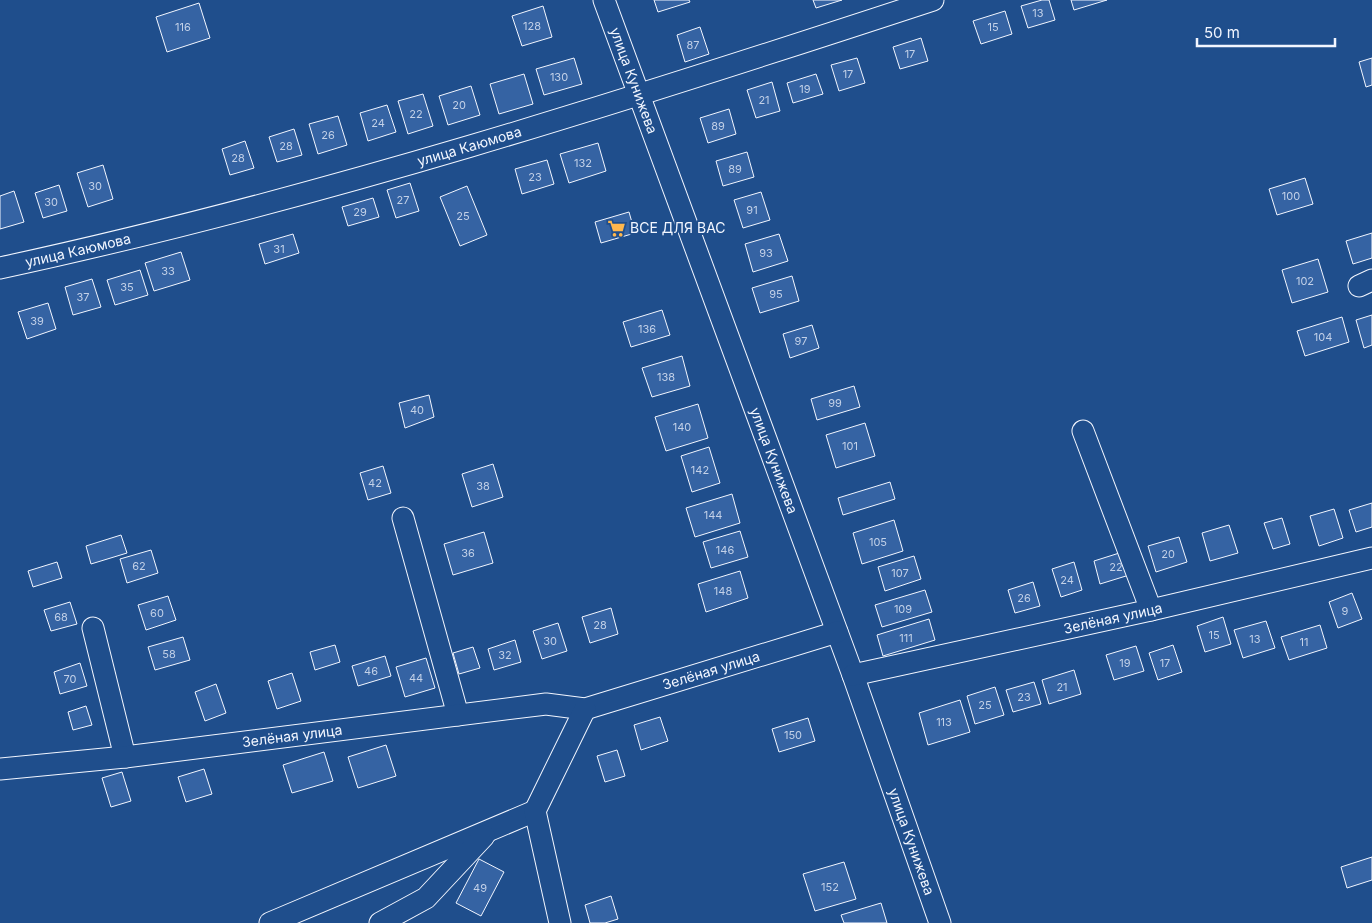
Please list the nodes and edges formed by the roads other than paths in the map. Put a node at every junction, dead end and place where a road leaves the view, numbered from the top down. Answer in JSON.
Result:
{"nodes":[{"id":1,"x":604,"y":0,"type":"edge"},
{"id":2,"x":933,"y":0,"type":"edge"},
{"id":3,"x":638,"y":96,"type":"junction"},
{"id":4,"x":0,"y":268,"type":"edge"},
{"id":5,"x":1083,"y":431,"type":"dead end"},
{"id":6,"x":403,"y":518,"type":"dead end"},
{"id":7,"x":1372,"y":558,"type":"edge"},
{"id":8,"x":1151,"y":610,"type":"junction"},
{"id":9,"x":93,"y":628,"type":"dead end"},
{"id":10,"x":837,"y":632,"type":"junction"},
{"id":11,"x":853,"y":675,"type":"junction"},
{"id":12,"x":585,"y":709,"type":"junction"},
{"id":13,"x":458,"y":715,"type":"junction"},
{"id":14,"x":125,"y":757,"type":"junction"},
{"id":15,"x":0,"y":769,"type":"edge"},
{"id":16,"x":535,"y":811,"type":"junction"},
{"id":17,"x":489,"y":830,"type":"junction"},
{"id":18,"x":270,"y":923,"type":"edge"},
{"id":19,"x":380,"y":923,"type":"edge"},
{"id":20,"x":560,"y":923,"type":"edge"},
{"id":21,"x":940,"y":923,"type":"edge"}],
"edges":[{"from":1,"to":3,"type":"street","name":"улица Кунижева"},
{"from":2,"to":3,"type":"street","name":"улица Каюмова"},
{"from":3,"to":4,"type":"street","name":"улица Каюмова"},
{"from":3,"to":10,"type":"street","name":"улица Кунижева"},
{"from":5,"to":8,"type":"street"},
{"from":6,"to":13,"type":"street"},
{"from":7,"to":8,"type":"street","name":"Зелёная улица"},
{"from":8,"to":11,"type":"street","name":"Зелёная улица"},
{"from":9,"to":14,"type":"street"},
{"from":10,"to":11,"type":"street","name":"улица Кунижева"},
{"from":10,"to":12,"type":"street","name":"Зелёная улица"},
{"from":11,"to":21,"type":"street","name":"улица Кунижева"},
{"from":12,"to":13,"type":"street","name":"Зелёная улица"},
{"from":12,"to":16,"type":"street"},
{"from":13,"to":14,"type":"street","name":"Зелёная улица"},
{"from":14,"to":15,"type":"street","name":"Зелёная улица"},
{"from":16,"to":17,"type":"street"},
{"from":16,"to":20,"type":"street"},
{"from":17,"to":18,"type":"street"},
{"from":17,"to":19,"type":"street"}]}
